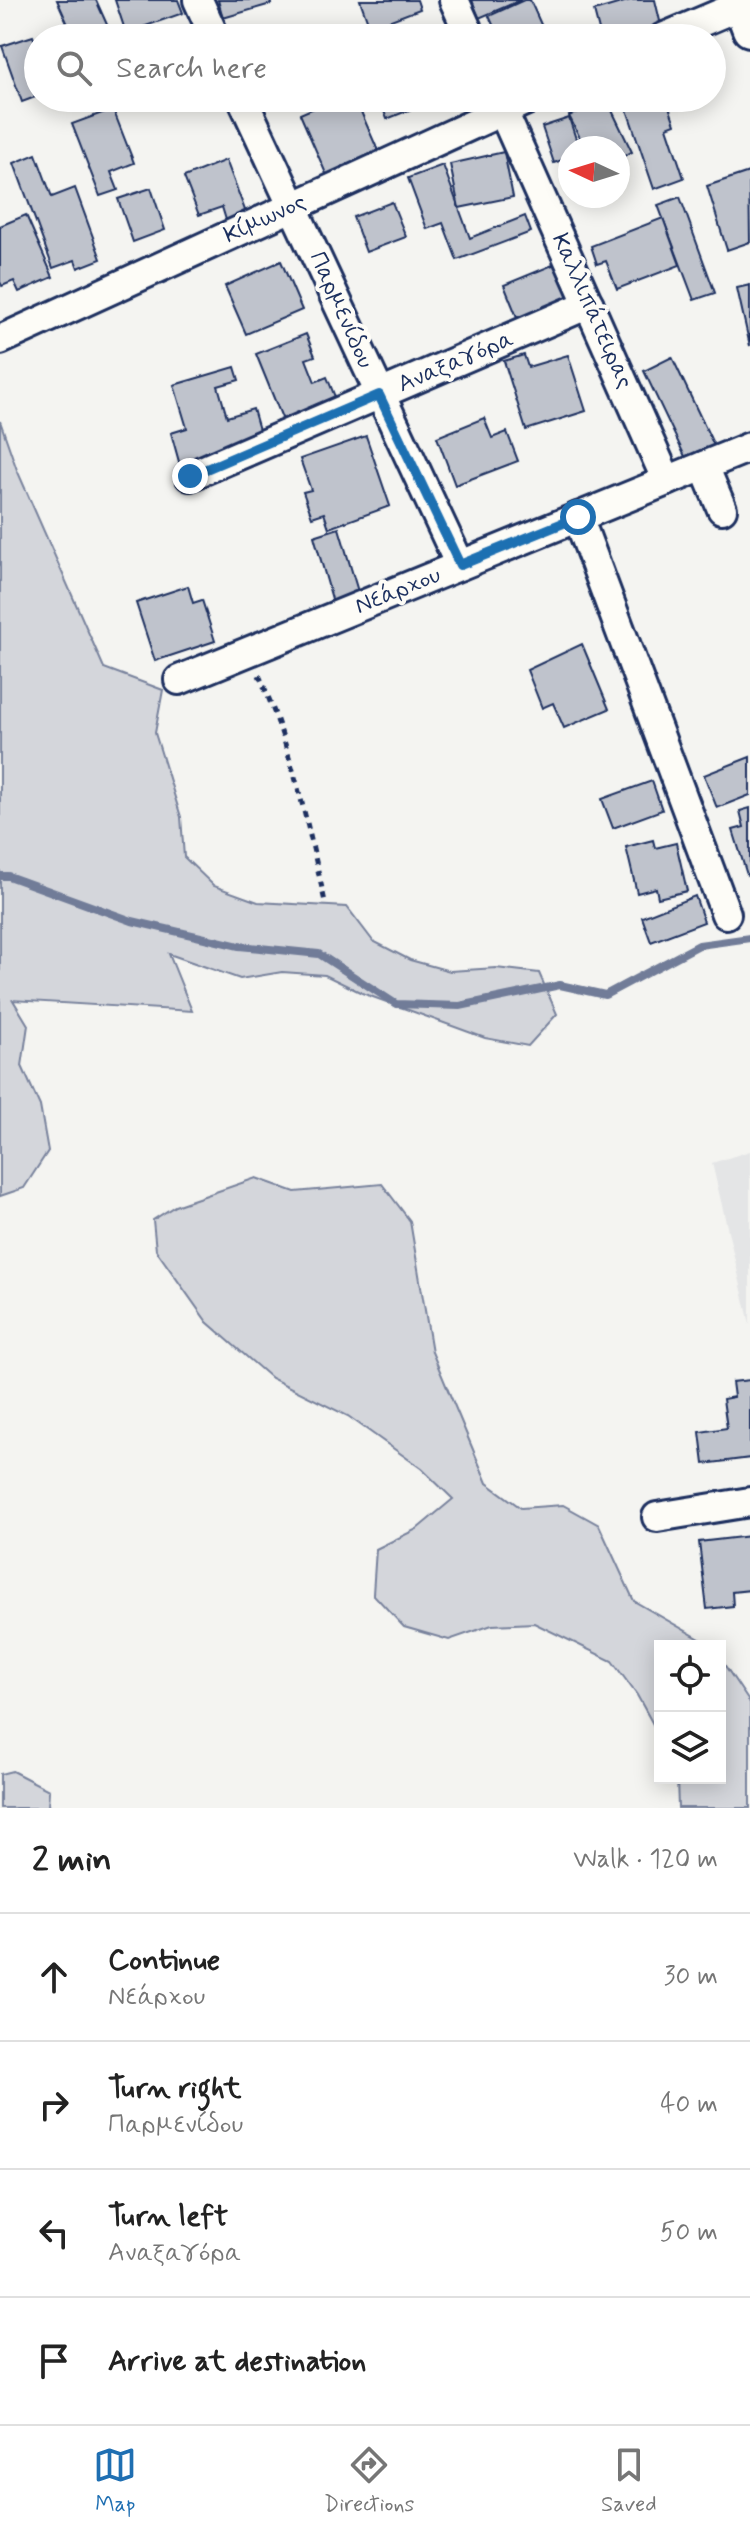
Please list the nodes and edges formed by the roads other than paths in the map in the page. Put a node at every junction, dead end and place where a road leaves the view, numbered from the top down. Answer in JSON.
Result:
{"nodes":[{"id":1,"x":198,"y":0,"type":"edge"},
{"id":2,"x":454,"y":0,"type":"edge"},
{"id":3,"x":703,"y":9,"type":"edge"},
{"id":4,"x":743,"y":11,"type":"edge"},
{"id":5,"x":209,"y":24,"type":"edge"},
{"id":6,"x":465,"y":24,"type":"edge"},
{"id":7,"x":682,"y":24,"type":"edge"},
{"id":8,"x":249,"y":112,"type":"edge"},
{"id":9,"x":484,"y":112,"type":"edge"},
{"id":10,"x":504,"y":112,"type":"edge"},
{"id":11,"x":294,"y":206,"type":"junction"},
{"id":12,"x":589,"y":304,"type":"junction"},
{"id":13,"x":0,"y":340,"type":"edge"},
{"id":14,"x":379,"y":395,"type":"junction"},
{"id":15,"x":750,"y":447,"type":"edge"},
{"id":16,"x":704,"y":466,"type":"junction"},
{"id":17,"x":190,"y":476,"type":"dead end"},
{"id":18,"x":667,"y":481,"type":"junction"},
{"id":19,"x":722,"y":509,"type":"dead end"},
{"id":20,"x":578,"y":517,"type":"junction"},
{"id":21,"x":460,"y":565,"type":"junction"},
{"id":22,"x":179,"y":680,"type":"dead end"},
{"id":23,"x":726,"y":914,"type":"dead end"},
{"id":24,"x":750,"y":1502,"type":"edge"},
{"id":25,"x":657,"y":1517,"type":"dead end"}],
"edges":[{"from":1,"to":5,"type":"street"},
{"from":2,"to":6,"type":"street"},
{"from":3,"to":4,"type":"street"},
{"from":3,"to":7,"type":"street"},
{"from":8,"to":11,"type":"street","name":"Παρμενίδου"},
{"from":9,"to":11,"type":"street","name":"Κίμωνος"},
{"from":10,"to":12,"type":"street","name":"Καλλιπάτειρας"},
{"from":11,"to":13,"type":"street","name":"Κίμωνος"},
{"from":11,"to":14,"type":"street","name":"Παρμενίδου"},
{"from":12,"to":14,"type":"street","name":"Αναξαγόρα"},
{"from":12,"to":18,"type":"street","name":"Καλλιπάτειρας"},
{"from":14,"to":17,"type":"street","name":"Αναξαγόρα"},
{"from":14,"to":21,"type":"street","name":"Παρμενίδου"},
{"from":15,"to":16,"type":"street","name":"Νεάρχου"},
{"from":16,"to":18,"type":"street","name":"Νεάρχου"},
{"from":16,"to":19,"type":"street"},
{"from":18,"to":20,"type":"street","name":"Νεάρχου"},
{"from":20,"to":21,"type":"street","name":"Νεάρχου"},
{"from":20,"to":23,"type":"street"},
{"from":21,"to":22,"type":"street","name":"Νεάρχου"},
{"from":24,"to":25,"type":"street"}]}
